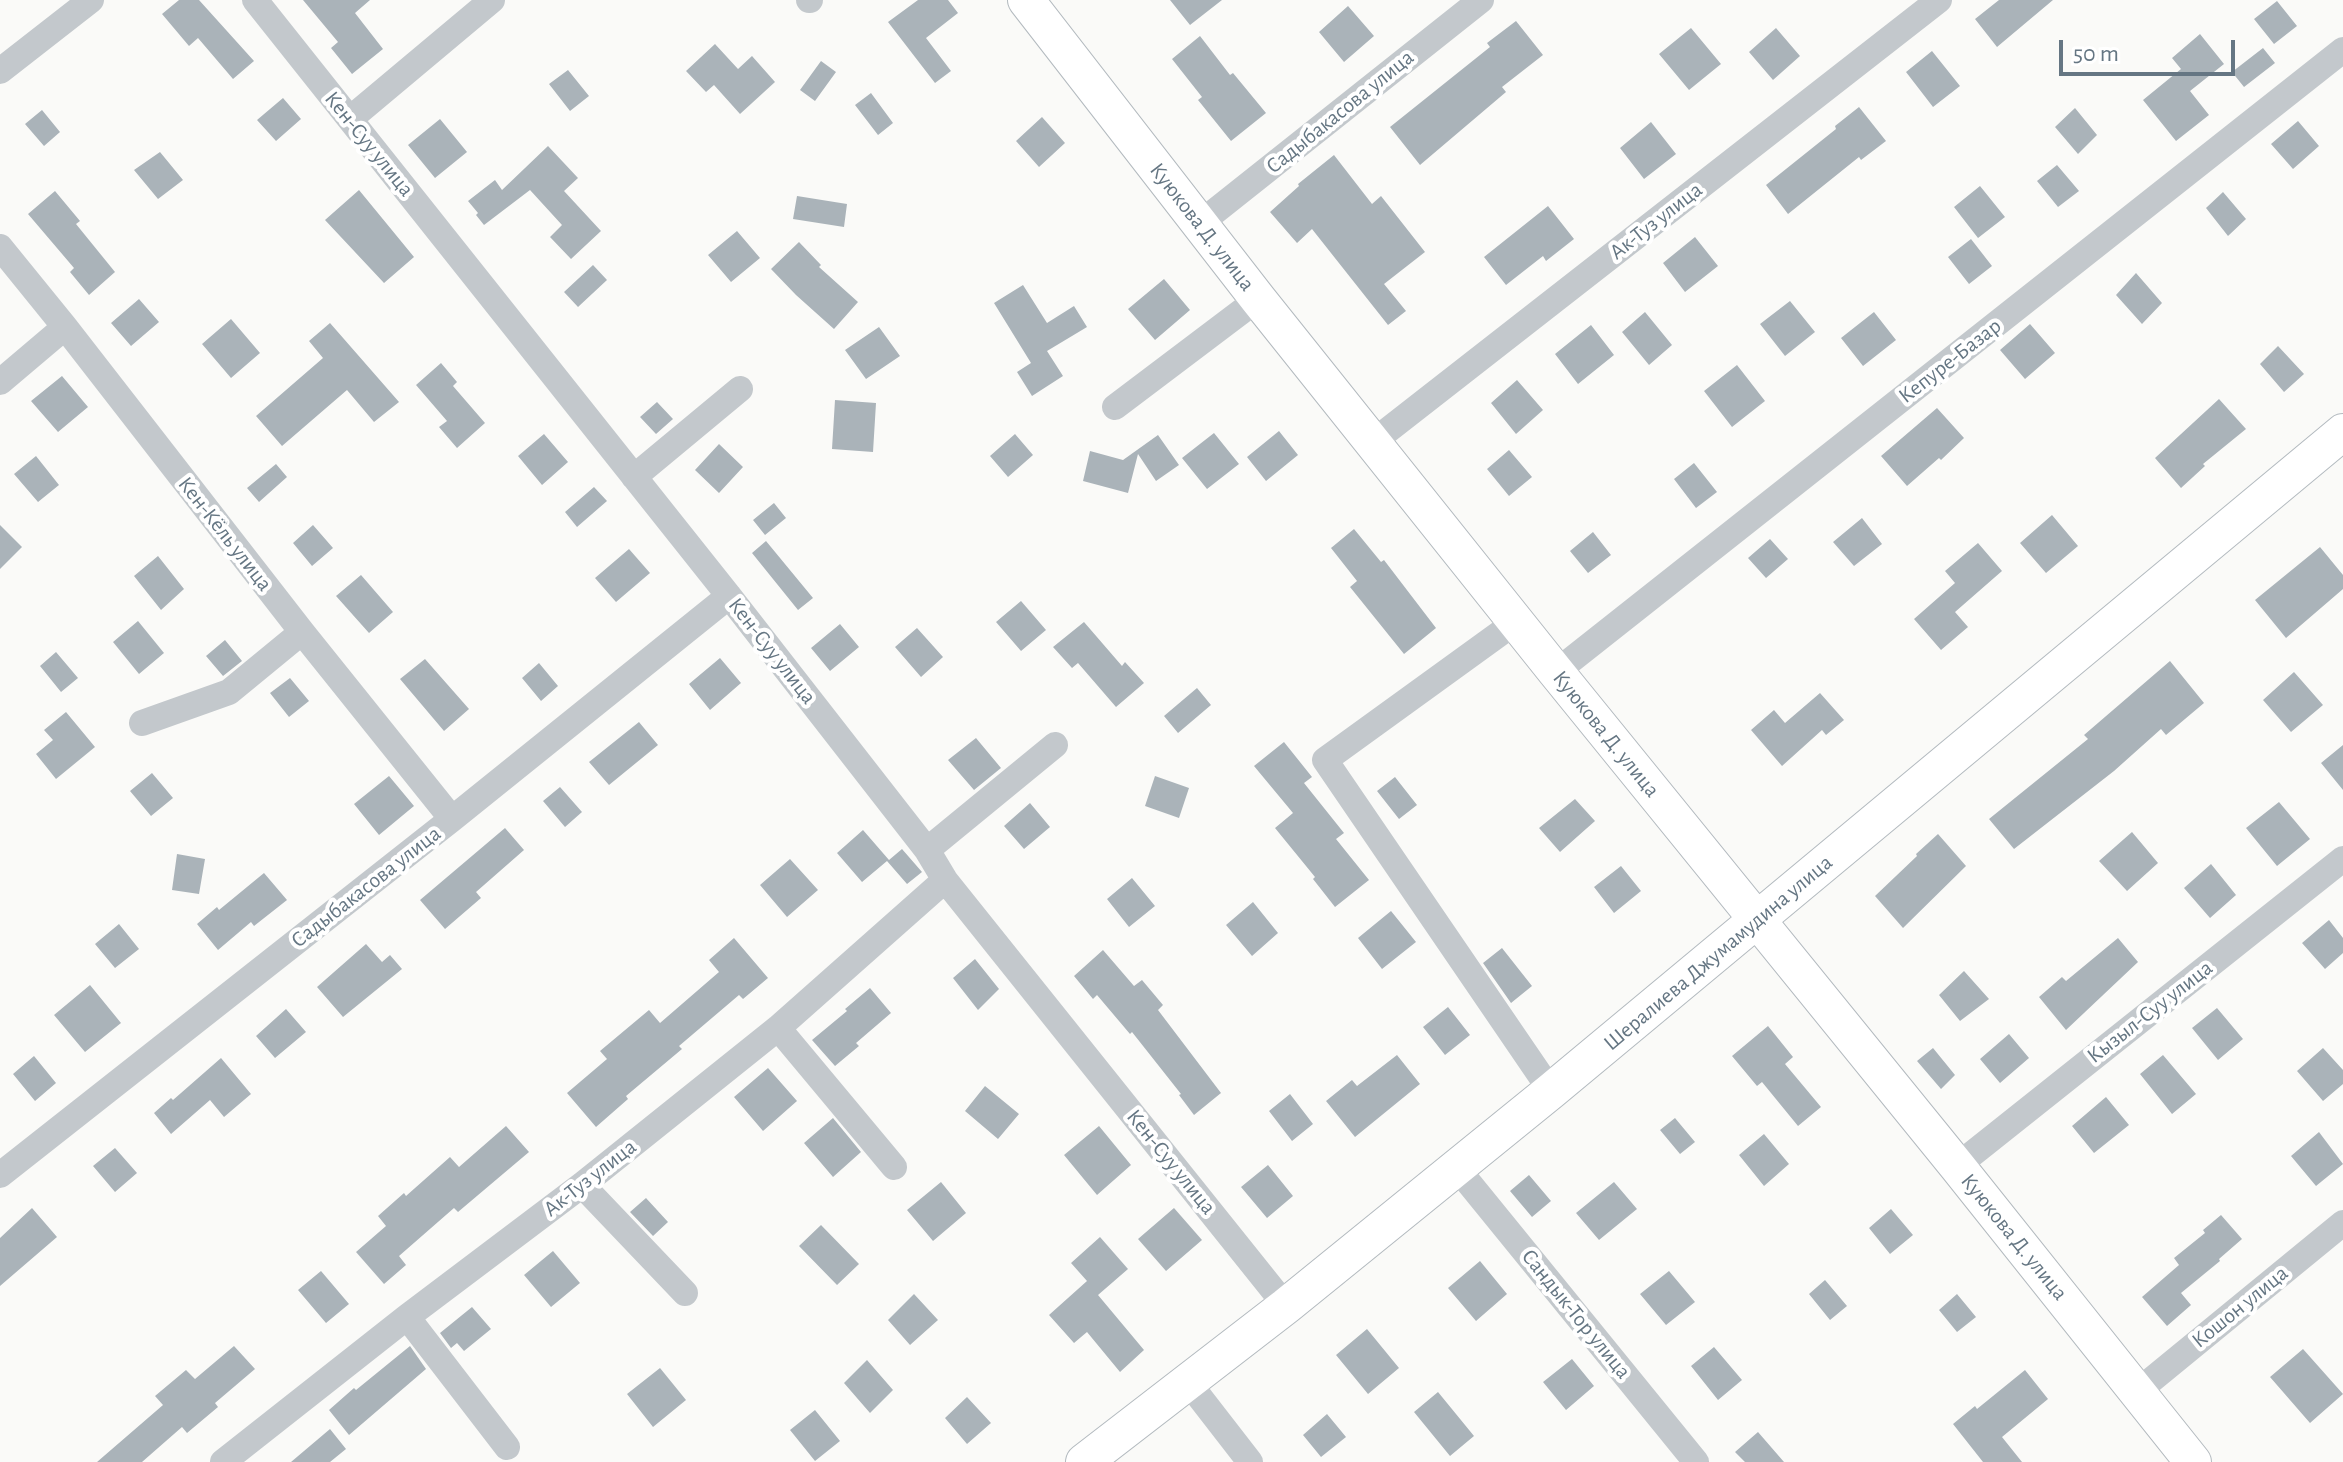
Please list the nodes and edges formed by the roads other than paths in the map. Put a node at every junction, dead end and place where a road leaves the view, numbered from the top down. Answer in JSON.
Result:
{"nodes":[{"id":1,"x":91,"y":0,"type":"edge"},
{"id":2,"x":255,"y":0,"type":"edge"},
{"id":3,"x":492,"y":0,"type":"edge"},
{"id":4,"x":1026,"y":0,"type":"edge"},
{"id":5,"x":1481,"y":0,"type":"edge"},
{"id":6,"x":1939,"y":0,"type":"edge"},
{"id":7,"x":2343,"y":50,"type":"edge"},
{"id":8,"x":0,"y":71,"type":"edge"},
{"id":9,"x":350,"y":119,"type":"junction"},
{"id":10,"x":1199,"y":224,"type":"junction"},
{"id":11,"x":0,"y":247,"type":"edge"},
{"id":12,"x":1258,"y":299,"type":"junction"},
{"id":13,"x":65,"y":327,"type":"junction"},
{"id":14,"x":0,"y":382,"type":"edge"},
{"id":15,"x":740,"y":389,"type":"dead end"},
{"id":16,"x":1115,"y":407,"type":"dead end"},
{"id":17,"x":2343,"y":432,"type":"edge"},
{"id":18,"x":1374,"y":441,"type":"junction"},
{"id":19,"x":634,"y":477,"type":"junction"},
{"id":20,"x":729,"y":596,"type":"junction"},
{"id":21,"x":1517,"y":621,"type":"junction"},
{"id":22,"x":302,"y":632,"type":"junction"},
{"id":23,"x":1556,"y":672,"type":"junction"},
{"id":24,"x":142,"y":723,"type":"dead end"},
{"id":25,"x":1055,"y":745,"type":"dead end"},
{"id":26,"x":452,"y":819,"type":"junction"},
{"id":27,"x":927,"y":850,"type":"junction"},
{"id":28,"x":2343,"y":859,"type":"edge"},
{"id":29,"x":945,"y":880,"type":"junction"},
{"id":30,"x":1758,"y":921,"type":"junction"},
{"id":31,"x":778,"y":1028,"type":"junction"},
{"id":32,"x":1551,"y":1091,"type":"junction"},
{"id":33,"x":1957,"y":1166,"type":"junction"},
{"id":34,"x":894,"y":1167,"type":"dead end"},
{"id":35,"x":1456,"y":1167,"type":"junction"},
{"id":36,"x":0,"y":1175,"type":"edge"},
{"id":37,"x":582,"y":1185,"type":"junction"},
{"id":38,"x":2343,"y":1223,"type":"edge"},
{"id":39,"x":685,"y":1293,"type":"dead end"},
{"id":40,"x":1286,"y":1306,"type":"junction"},
{"id":41,"x":407,"y":1317,"type":"junction"},
{"id":42,"x":1188,"y":1382,"type":"junction"},
{"id":43,"x":2138,"y":1391,"type":"junction"},
{"id":44,"x":507,"y":1447,"type":"dead end"},
{"id":45,"x":223,"y":1462,"type":"edge"},
{"id":46,"x":1084,"y":1462,"type":"edge"},
{"id":47,"x":1250,"y":1462,"type":"edge"},
{"id":48,"x":1696,"y":1462,"type":"edge"},
{"id":49,"x":2193,"y":1462,"type":"edge"}],
"edges":[{"from":1,"to":8,"type":"street"},
{"from":2,"to":9,"type":"street","name":"Кен-Суу улица"},
{"from":3,"to":9,"type":"street"},
{"from":4,"to":10,"type":"street","name":"Куюкова Д. улица"},
{"from":5,"to":10,"type":"street","name":"Садыбакасова улица"},
{"from":6,"to":18,"type":"street","name":"Ак-Туз улица"},
{"from":7,"to":23,"type":"street","name":"Кепуре-Базар"},
{"from":9,"to":19,"type":"street","name":"Кен-Суу улица"},
{"from":10,"to":12,"type":"street","name":"Куюкова Д. улица"},
{"from":11,"to":13,"type":"street","name":"Кен-Кёль улица"},
{"from":12,"to":16,"type":"street"},
{"from":12,"to":18,"type":"street","name":"Куюкова Д. улица"},
{"from":13,"to":14,"type":"street"},
{"from":13,"to":22,"type":"street","name":"Кен-Кёль улица"},
{"from":15,"to":19,"type":"street"},
{"from":17,"to":30,"type":"street","name":"Шералиева Джумамудина улица"},
{"from":18,"to":21,"type":"street","name":"Куюкова Д. улица"},
{"from":19,"to":20,"type":"street","name":"Кен-Суу улица"},
{"from":20,"to":26,"type":"street","name":"Садыбакасова улица"},
{"from":20,"to":27,"type":"street","name":"Кен-Суу улица"},
{"from":21,"to":23,"type":"street","name":"Куюкова Д. улица"},
{"from":21,"to":32,"type":"street"},
{"from":22,"to":24,"type":"street"},
{"from":22,"to":26,"type":"street","name":"Кен-Кёль улица"},
{"from":23,"to":30,"type":"street","name":"Куюкова Д. улица"},
{"from":25,"to":27,"type":"street"},
{"from":26,"to":36,"type":"street","name":"Садыбакасова улица"},
{"from":27,"to":29,"type":"street","name":"Кен-Суу улица"},
{"from":28,"to":33,"type":"street","name":"Кызыл-Суу улица"},
{"from":29,"to":31,"type":"street","name":"Ак-Туз улица"},
{"from":29,"to":40,"type":"street","name":"Кен-Суу улица"},
{"from":30,"to":32,"type":"street","name":"Шералиева Джумамудина улица"},
{"from":30,"to":33,"type":"street","name":"Куюкова Д. улица"},
{"from":31,"to":34,"type":"street"},
{"from":31,"to":37,"type":"street","name":"Ак-Туз улица"},
{"from":32,"to":35,"type":"street","name":"Шералиева Джумамудина улица"},
{"from":33,"to":43,"type":"street","name":"Куюкова Д. улица"},
{"from":35,"to":40,"type":"street","name":"Шералиева Джумамудина улица"},
{"from":35,"to":48,"type":"street","name":"Сандык-Тор улица"},
{"from":37,"to":39,"type":"street"},
{"from":37,"to":41,"type":"street","name":"Ак-Туз улица"},
{"from":38,"to":43,"type":"street","name":"Кошон улица"},
{"from":40,"to":42,"type":"street","name":"Шералиева Джумамудина улица"},
{"from":41,"to":44,"type":"street"},
{"from":41,"to":45,"type":"street","name":"Ак-Туз улица"},
{"from":42,"to":46,"type":"street","name":"Шералиева Джумамудина улица"},
{"from":42,"to":47,"type":"street"},
{"from":43,"to":49,"type":"street","name":"Куюкова Д. улица"}]}
